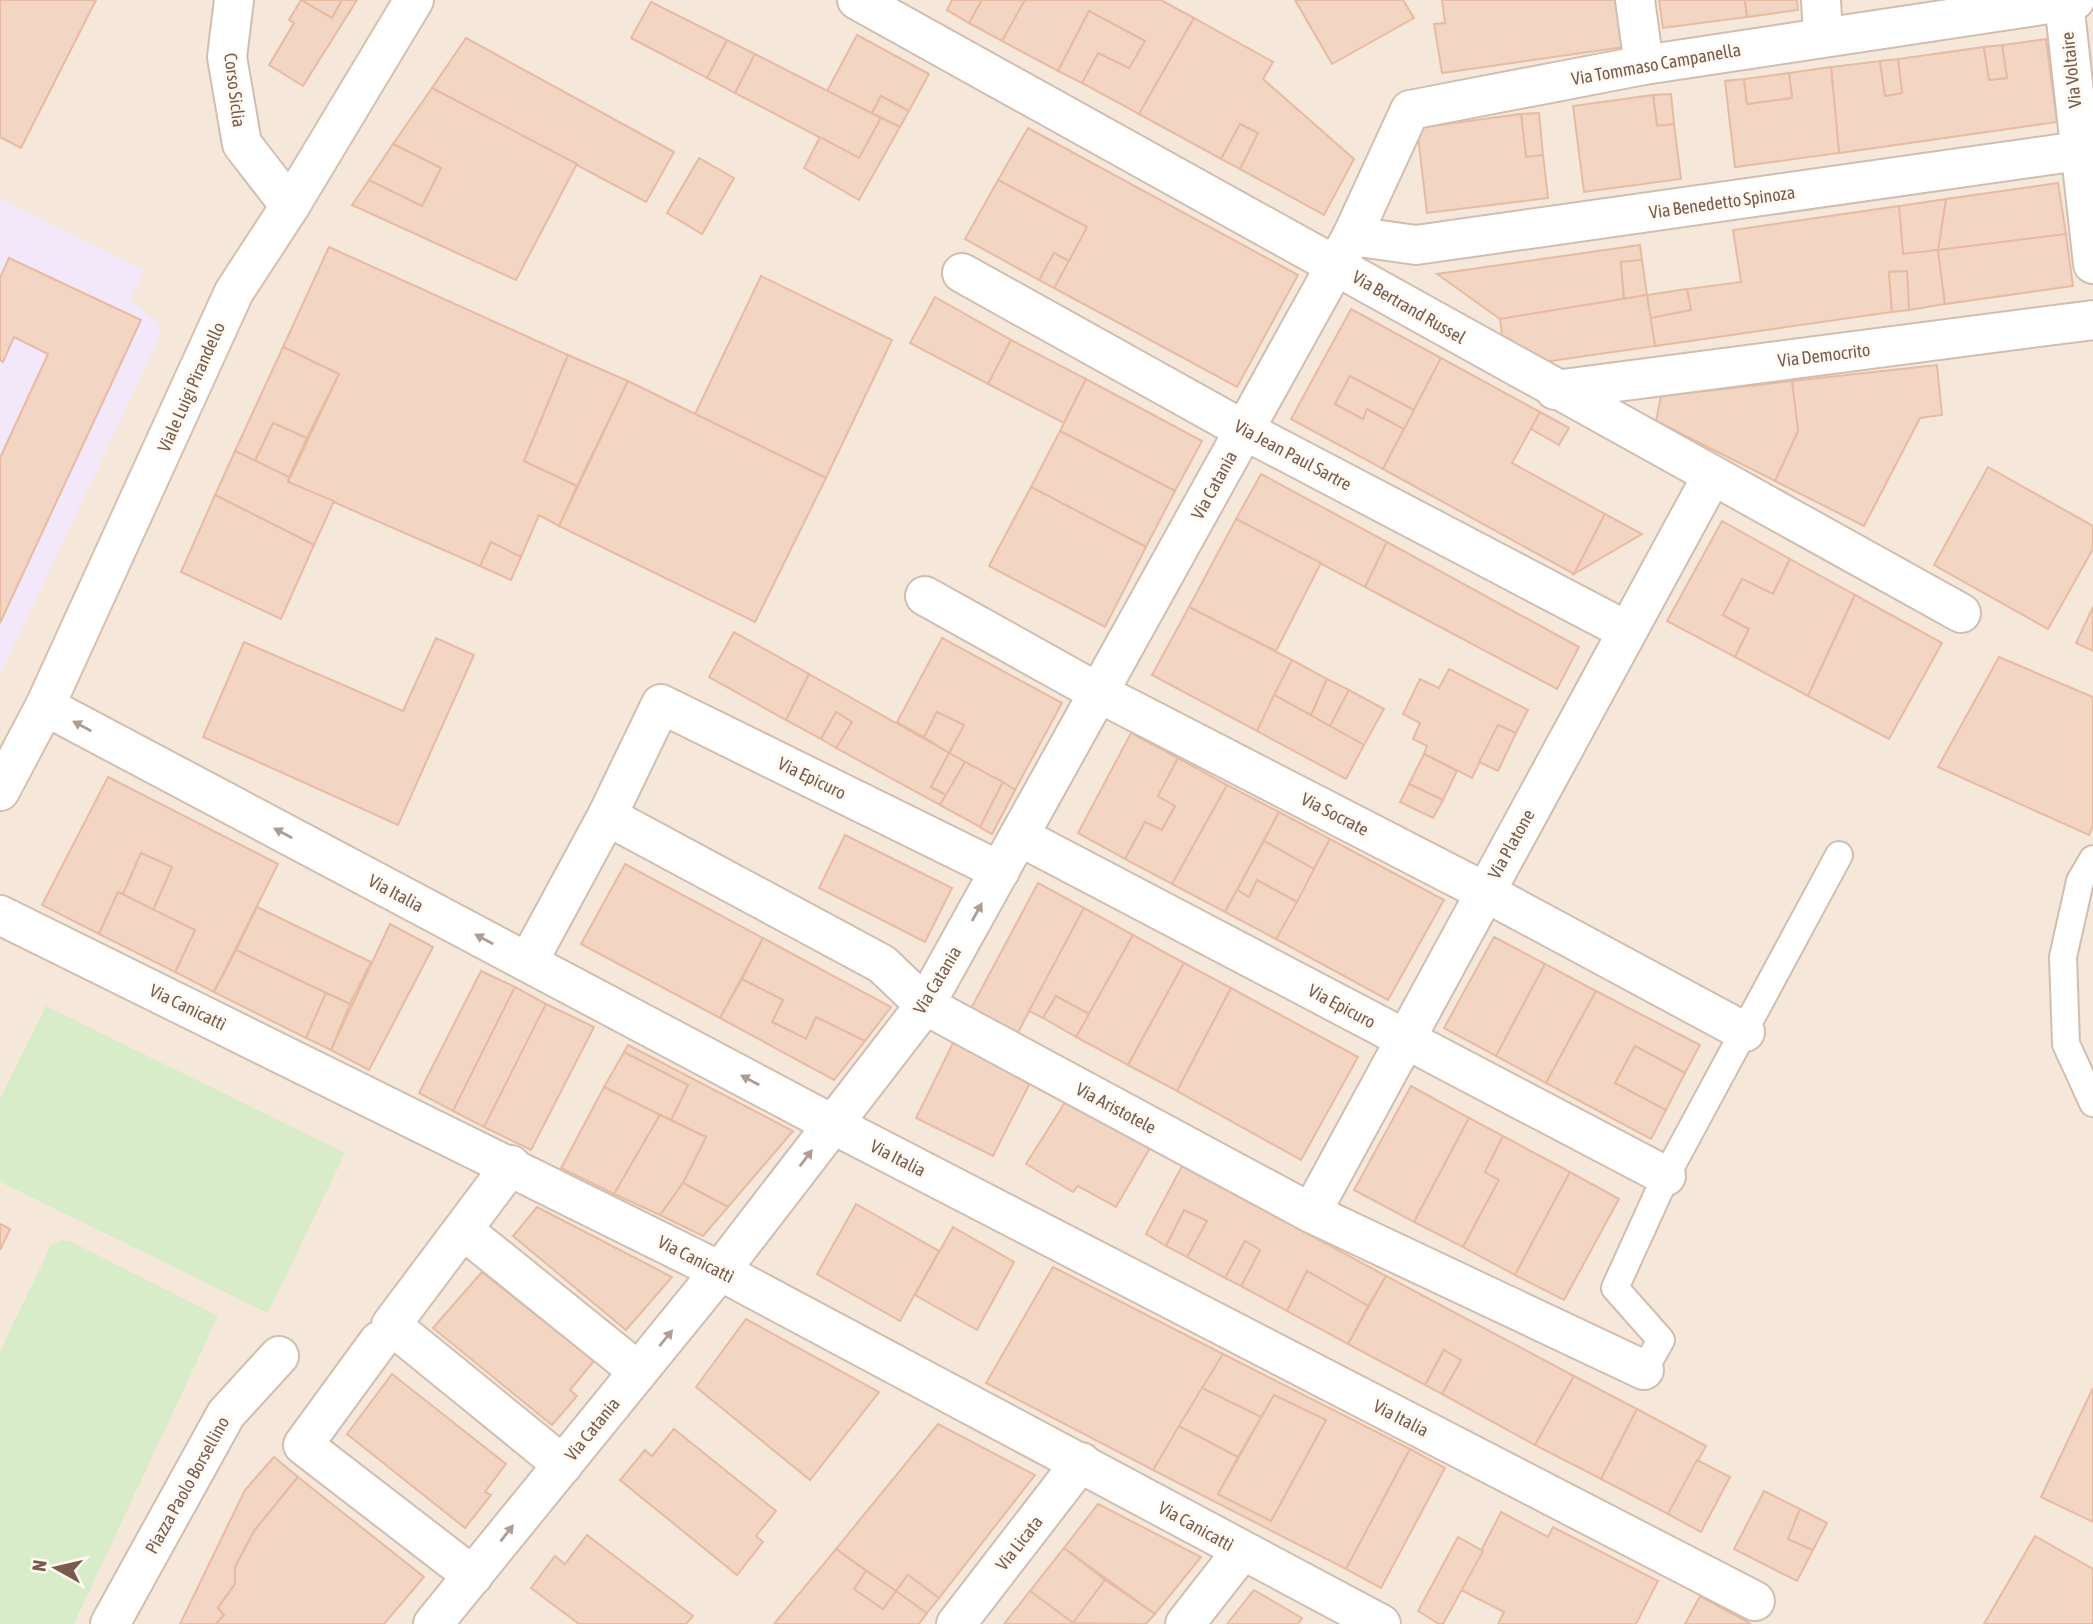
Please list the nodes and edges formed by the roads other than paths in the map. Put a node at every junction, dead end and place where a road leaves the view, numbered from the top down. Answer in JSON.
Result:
{"nodes":[{"id":1,"x":234,"y":0,"type":"edge"},
{"id":2,"x":414,"y":0,"type":"edge"},
{"id":3,"x":857,"y":0,"type":"edge"},
{"id":4,"x":1635,"y":0,"type":"edge"},
{"id":5,"x":2069,"y":1,"type":"edge"},
{"id":6,"x":1822,"y":18,"type":"edge"},
{"id":7,"x":1644,"y":65,"type":"junction"},
{"id":8,"x":2086,"y":150,"type":"edge"},
{"id":9,"x":290,"y":206,"type":"junction"},
{"id":10,"x":1344,"y":250,"type":"junction"},
{"id":11,"x":2093,"y":264,"type":"edge"},
{"id":12,"x":961,"y":273,"type":"dead end"},
{"id":13,"x":2093,"y":320,"type":"edge"},
{"id":14,"x":1555,"y":390,"type":"junction"},
{"id":15,"x":1244,"y":430,"type":"junction"},
{"id":16,"x":1712,"y":476,"type":"junction"},
{"id":17,"x":925,"y":596,"type":"dead end"},
{"id":18,"x":1961,"y":614,"type":"dead end"},
{"id":19,"x":1628,"y":631,"type":"junction"},
{"id":20,"x":1099,"y":693,"type":"junction"},
{"id":21,"x":45,"y":706,"type":"junction"},
{"id":22,"x":0,"y":791,"type":"edge"},
{"id":23,"x":607,"y":817,"type":"junction"},
{"id":24,"x":1019,"y":836,"type":"junction"},
{"id":25,"x":1839,"y":856,"type":"dead end"},
{"id":26,"x":2093,"y":859,"type":"edge"},
{"id":27,"x":1000,"y":871,"type":"junction"},
{"id":28,"x":1485,"y":892,"type":"junction"},
{"id":29,"x":0,"y":915,"type":"edge"},
{"id":30,"x":528,"y":962,"type":"junction"},
{"id":31,"x":925,"y":1005,"type":"junction"},
{"id":32,"x":1745,"y":1032,"type":"junction"},
{"id":33,"x":1405,"y":1039,"type":"junction"},
{"id":34,"x":2093,"y":1103,"type":"edge"},
{"id":35,"x":832,"y":1124,"type":"junction"},
{"id":36,"x":510,"y":1165,"type":"junction"},
{"id":37,"x":1666,"y":1176,"type":"junction"},
{"id":38,"x":1311,"y":1213,"type":"junction"},
{"id":39,"x":463,"y":1230,"type":"junction"},
{"id":40,"x":720,"y":1271,"type":"junction"},
{"id":41,"x":379,"y":1341,"type":"dead end"},
{"id":42,"x":279,"y":1356,"type":"dead end"},
{"id":43,"x":1644,"y":1370,"type":"joint"},
{"id":44,"x":638,"y":1371,"type":"junction"},
{"id":45,"x":1081,"y":1462,"type":"junction"},
{"id":46,"x":563,"y":1465,"type":"junction"},
{"id":47,"x":1242,"y":1551,"type":"junction"},
{"id":48,"x":474,"y":1576,"type":"junction"},
{"id":49,"x":1755,"y":1601,"type":"dead end"},
{"id":50,"x":110,"y":1624,"type":"edge"},
{"id":51,"x":433,"y":1624,"type":"edge"},
{"id":52,"x":956,"y":1624,"type":"edge"},
{"id":53,"x":1185,"y":1624,"type":"edge"},
{"id":54,"x":1381,"y":1624,"type":"edge"}],
"edges":[{"from":1,"to":9,"type":"street","name":"Corso Siclia"},
{"from":2,"to":9,"type":"street","name":"Viale Luigi Pirandello"},
{"from":3,"to":10,"type":"street","name":"Via Bertrand Russel"},
{"from":4,"to":7,"type":"street"},
{"from":5,"to":6,"type":"street","name":"Via Tommaso Campanella"},
{"from":5,"to":8,"type":"street","name":"Via Voltaire"},
{"from":6,"to":7,"type":"street","name":"Via Tommaso Campanella"},
{"from":7,"to":10,"type":"street","name":"Via Tommaso Campanella"},
{"from":8,"to":10,"type":"street","name":"Via Benedetto Spinoza"},
{"from":8,"to":11,"type":"street","name":"Via Voltaire"},
{"from":9,"to":21,"type":"street","name":"Viale Luigi Pirandello"},
{"from":10,"to":14,"type":"street","name":"Via Bertrand Russel"},
{"from":10,"to":15,"type":"street","name":"Via Catania"},
{"from":12,"to":15,"type":"street","name":"Via Jean Paul Sartre"},
{"from":13,"to":14,"type":"street","name":"Via Democrito"},
{"from":14,"to":16,"type":"street","name":"Via Bertrand Russel"},
{"from":15,"to":19,"type":"street","name":"Via Jean Paul Sartre"},
{"from":15,"to":20,"type":"street","name":"Via Catania"},
{"from":16,"to":18,"type":"street","name":"Via Bertrand Russel"},
{"from":16,"to":19,"type":"street","name":"Via Platone"},
{"from":17,"to":20,"type":"street","name":"Via Socrate"},
{"from":19,"to":28,"type":"street","name":"Via Platone"},
{"from":20,"to":24,"type":"street","name":"Via Catania"},
{"from":20,"to":28,"type":"street","name":"Via Socrate"},
{"from":21,"to":22,"type":"street","name":"Viale Luigi Pirandello"},
{"from":30,"to":21,"type":"street","name":"Via Italia","one_way":true},
{"from":23,"to":27,"type":"street","name":"Via Epicuro"},
{"from":23,"to":30,"type":"street"},
{"from":23,"to":31,"type":"street","name":"Via Aristotele"},
{"from":24,"to":27,"type":"street","name":"Via Catania"},
{"from":24,"to":33,"type":"street","name":"Via Epicuro"},
{"from":25,"to":32,"type":"lane"},
{"from":26,"to":34,"type":"lane"},
{"from":31,"to":27,"type":"street","name":"Via Catania","one_way":true},
{"from":28,"to":32,"type":"street","name":"Via Socrate"},
{"from":28,"to":33,"type":"street","name":"Via Platone"},
{"from":29,"to":36,"type":"street","name":"Via Canicattì"},
{"from":35,"to":30,"type":"street","name":"Via Italia","one_way":true},
{"from":31,"to":35,"type":"street","name":"Via Catania"},
{"from":31,"to":38,"type":"street","name":"Via Aristotele"},
{"from":32,"to":37,"type":"lane"},
{"from":33,"to":37,"type":"street","name":"Via Epicuro"},
{"from":33,"to":38,"type":"street","name":"Via Platone"},
{"from":40,"to":35,"type":"street","name":"Via Catania","one_way":true},
{"from":35,"to":49,"type":"street","name":"Via Italia"},
{"from":36,"to":39,"type":"street"},
{"from":36,"to":40,"type":"street","name":"Via Canicattì"},
{"from":37,"to":43,"type":"lane"},
{"from":38,"to":43,"type":"street","name":"Via Aristotele"},
{"from":39,"to":44,"type":"street"},
{"from":39,"to":46,"type":"street"},
{"from":44,"to":40,"type":"street","name":"Via Catania","one_way":true},
{"from":40,"to":45,"type":"street","name":"Via Canicattì"},
{"from":41,"to":48,"type":"street"},
{"from":42,"to":50,"type":"street","name":"Piazza Paolo Borsellino"},
{"from":44,"to":46,"type":"street","name":"Via Catania"},
{"from":45,"to":47,"type":"street","name":"Via Canicattì"},
{"from":45,"to":52,"type":"street","name":"Via Licata"},
{"from":48,"to":46,"type":"street","name":"Via Catania","one_way":true},
{"from":47,"to":53,"type":"street"},
{"from":47,"to":54,"type":"street","name":"Via Canicattì"},
{"from":48,"to":51,"type":"street","name":"Via Catania"}]}
